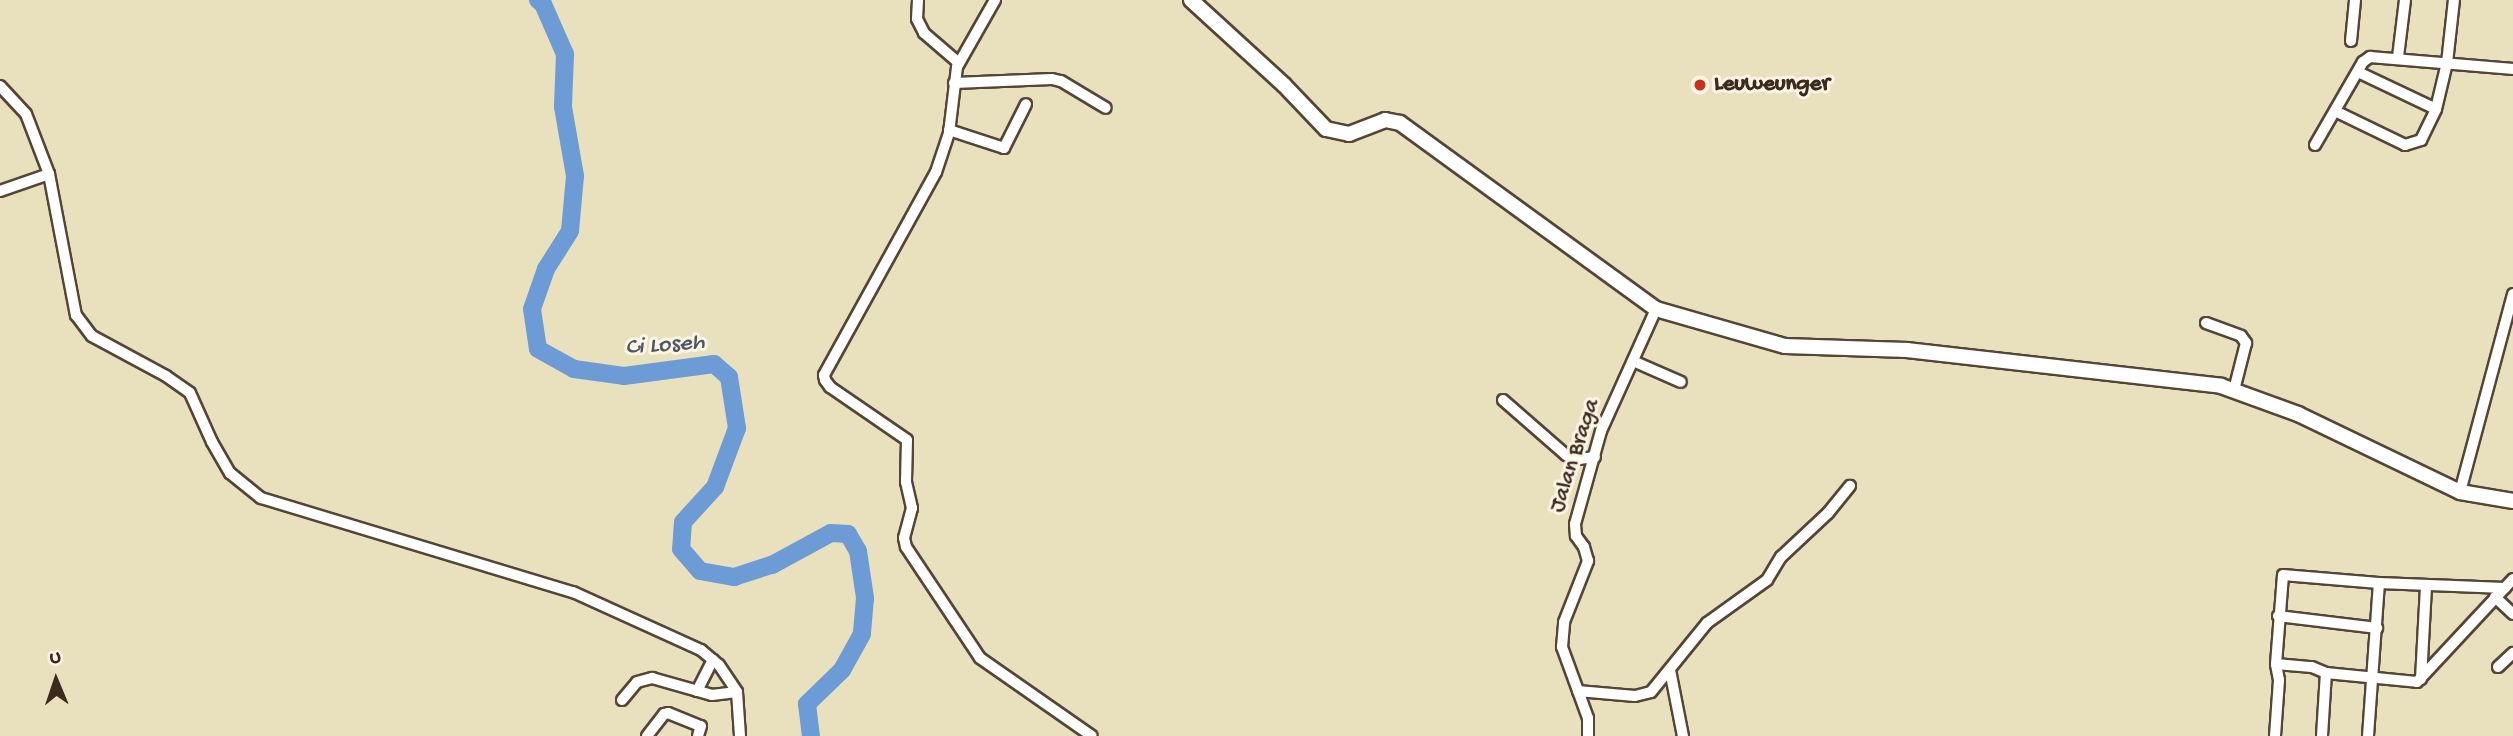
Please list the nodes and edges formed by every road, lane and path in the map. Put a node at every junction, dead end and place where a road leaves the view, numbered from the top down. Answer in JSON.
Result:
{"nodes":[{"id":1,"x":918,"y":0,"type":"edge"},
{"id":2,"x":995,"y":0,"type":"edge"},
{"id":3,"x":1191,"y":0,"type":"edge"},
{"id":4,"x":2354,"y":0,"type":"edge"},
{"id":5,"x":2404,"y":0,"type":"edge"},
{"id":6,"x":2454,"y":0,"type":"edge"},
{"id":7,"x":2351,"y":41,"type":"dead end"},
{"id":8,"x":2398,"y":57,"type":"junction"},
{"id":9,"x":2447,"y":63,"type":"junction"},
{"id":10,"x":2513,"y":69,"type":"edge"},
{"id":11,"x":957,"y":72,"type":"junction"},
{"id":12,"x":2358,"y":72,"type":"junction"},
{"id":13,"x":0,"y":86,"type":"edge"},
{"id":14,"x":1026,"y":104,"type":"dead end"},
{"id":15,"x":1106,"y":108,"type":"dead end"},
{"id":16,"x":2436,"y":108,"type":"junction"},
{"id":17,"x":2335,"y":111,"type":"junction"},
{"id":18,"x":949,"y":130,"type":"junction"},
{"id":19,"x":2315,"y":145,"type":"dead end"},
{"id":20,"x":49,"y":174,"type":"junction"},
{"id":21,"x":0,"y":191,"type":"edge"},
{"id":22,"x":2513,"y":294,"type":"edge"},
{"id":23,"x":1656,"y":309,"type":"junction"},
{"id":24,"x":2206,"y":323,"type":"dead end"},
{"id":25,"x":1633,"y":361,"type":"junction"},
{"id":26,"x":1681,"y":382,"type":"dead end"},
{"id":27,"x":2234,"y":390,"type":"junction"},
{"id":28,"x":1503,"y":400,"type":"dead end"},
{"id":29,"x":1595,"y":457,"type":"junction"},
{"id":30,"x":1850,"y":486,"type":"dead end"},
{"id":31,"x":2460,"y":492,"type":"junction"},
{"id":32,"x":2513,"y":501,"type":"edge"},
{"id":33,"x":2513,"y":579,"type":"edge"},
{"id":34,"x":2379,"y":583,"type":"junction"},
{"id":35,"x":2426,"y":587,"type":"junction"},
{"id":36,"x":2505,"y":588,"type":"junction"},
{"id":37,"x":2495,"y":597,"type":"junction"},
{"id":38,"x":2513,"y":614,"type":"edge"},
{"id":39,"x":2278,"y":616,"type":"junction"},
{"id":40,"x":2377,"y":628,"type":"junction"},
{"id":41,"x":2423,"y":648,"type":"junction"},
{"id":42,"x":2513,"y":653,"type":"edge"},
{"id":43,"x":2442,"y":657,"type":"junction"},
{"id":44,"x":713,"y":660,"type":"junction"},
{"id":45,"x":2276,"y":664,"type":"junction"},
{"id":46,"x":2498,"y":667,"type":"dead end"},
{"id":47,"x":1670,"y":670,"type":"junction"},
{"id":48,"x":2326,"y":673,"type":"junction"},
{"id":49,"x":2373,"y":679,"type":"junction"},
{"id":50,"x":2421,"y":679,"type":"junction"},
{"id":51,"x":697,"y":691,"type":"junction"},
{"id":52,"x":1578,"y":691,"type":"junction"},
{"id":53,"x":737,"y":692,"type":"junction"},
{"id":54,"x":622,"y":700,"type":"dead end"},
{"id":55,"x":647,"y":736,"type":"edge"},
{"id":56,"x":698,"y":736,"type":"edge"},
{"id":57,"x":740,"y":736,"type":"edge"},
{"id":58,"x":1092,"y":736,"type":"edge"},
{"id":59,"x":1588,"y":736,"type":"edge"},
{"id":60,"x":1683,"y":736,"type":"edge"},
{"id":61,"x":2275,"y":736,"type":"edge"},
{"id":62,"x":2322,"y":736,"type":"edge"},
{"id":63,"x":2368,"y":736,"type":"edge"}],
"edges":[{"from":1,"to":11,"type":"street"},
{"from":2,"to":11,"type":"street"},
{"from":3,"to":23,"type":"street"},
{"from":4,"to":7,"type":"street"},
{"from":5,"to":8,"type":"street"},
{"from":6,"to":9,"type":"street"},
{"from":8,"to":9,"type":"street"},
{"from":8,"to":12,"type":"street"},
{"from":9,"to":10,"type":"street"},
{"from":9,"to":16,"type":"street"},
{"from":11,"to":15,"type":"street"},
{"from":11,"to":18,"type":"street"},
{"from":12,"to":16,"type":"street"},
{"from":12,"to":17,"type":"street"},
{"from":13,"to":20,"type":"street"},
{"from":14,"to":18,"type":"street"},
{"from":16,"to":17,"type":"street"},
{"from":17,"to":19,"type":"street"},
{"from":18,"to":58,"type":"street"},
{"from":20,"to":21,"type":"street"},
{"from":20,"to":44,"type":"street"},
{"from":22,"to":31,"type":"street"},
{"from":23,"to":25,"type":"street","name":"Jalan Braga"},
{"from":23,"to":27,"type":"street"},
{"from":24,"to":27,"type":"street"},
{"from":25,"to":26,"type":"street"},
{"from":25,"to":29,"type":"street","name":"Jalan Braga"},
{"from":27,"to":31,"type":"street"},
{"from":28,"to":29,"type":"street"},
{"from":29,"to":52,"type":"street","name":"Jalan Braga"},
{"from":30,"to":47,"type":"street"},
{"from":31,"to":32,"type":"street"},
{"from":33,"to":36,"type":"street"},
{"from":34,"to":35,"type":"street"},
{"from":34,"to":39,"type":"street"},
{"from":34,"to":40,"type":"street"},
{"from":35,"to":36,"type":"street"},
{"from":35,"to":41,"type":"street"},
{"from":36,"to":37,"type":"street"},
{"from":37,"to":38,"type":"street"},
{"from":37,"to":43,"type":"street"},
{"from":39,"to":40,"type":"street"},
{"from":39,"to":45,"type":"street"},
{"from":40,"to":49,"type":"street"},
{"from":41,"to":43,"type":"street"},
{"from":41,"to":50,"type":"street"},
{"from":42,"to":46,"type":"street"},
{"from":43,"to":50,"type":"street"},
{"from":44,"to":51,"type":"street"},
{"from":44,"to":53,"type":"street"},
{"from":45,"to":48,"type":"street"},
{"from":45,"to":61,"type":"street"},
{"from":47,"to":52,"type":"street"},
{"from":47,"to":60,"type":"street"},
{"from":48,"to":49,"type":"street"},
{"from":48,"to":62,"type":"street"},
{"from":49,"to":50,"type":"street"},
{"from":49,"to":63,"type":"street"},
{"from":51,"to":53,"type":"street"},
{"from":51,"to":54,"type":"street"},
{"from":52,"to":59,"type":"street","name":"Jalan Braga"},
{"from":53,"to":57,"type":"street"},
{"from":55,"to":56,"type":"street"}]}
